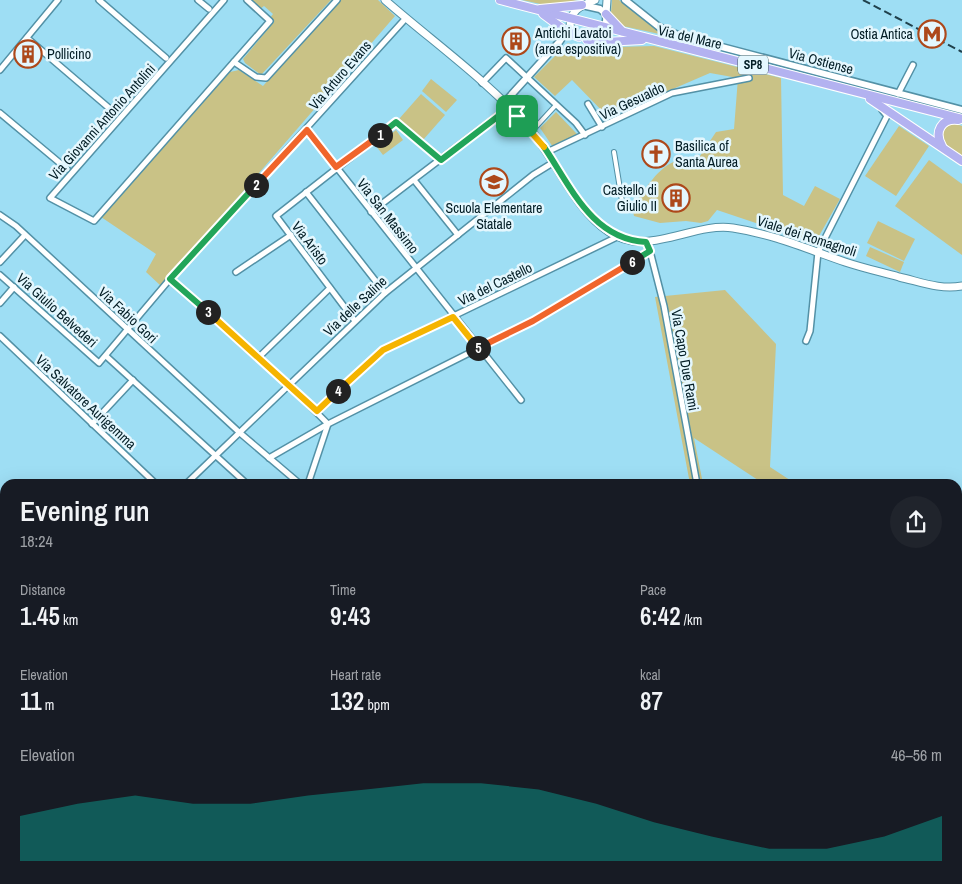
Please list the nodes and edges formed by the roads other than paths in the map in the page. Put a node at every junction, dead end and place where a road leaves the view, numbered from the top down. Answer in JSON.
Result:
{"nodes":[{"id":1,"x":58,"y":0,"type":"edge"},
{"id":2,"x":99,"y":0,"type":"edge"},
{"id":3,"x":198,"y":0,"type":"edge"},
{"id":4,"x":224,"y":0,"type":"edge"},
{"id":5,"x":247,"y":0,"type":"edge"},
{"id":6,"x":337,"y":0,"type":"edge"},
{"id":7,"x":385,"y":0,"type":"edge"},
{"id":8,"x":500,"y":0,"type":"edge"},
{"id":9,"x":595,"y":0,"type":"edge"},
{"id":10,"x":607,"y":0,"type":"edge"},
{"id":11,"x":625,"y":0,"type":"edge"},
{"id":12,"x":582,"y":5,"type":"junction"},
{"id":13,"x":208,"y":9,"type":"dead end"},
{"id":14,"x":535,"y":9,"type":"junction"},
{"id":15,"x":606,"y":14,"type":"junction"},
{"id":16,"x":406,"y":18,"type":"junction"},
{"id":17,"x":569,"y":25,"type":"junction"},
{"id":18,"x":605,"y":28,"type":"junction"},
{"id":19,"x":623,"y":32,"type":"junction"},
{"id":20,"x":579,"y":37,"type":"junction"},
{"id":21,"x":27,"y":38,"type":"junction"},
{"id":22,"x":587,"y":40,"type":"junction"},
{"id":23,"x":649,"y":40,"type":"junction"},
{"id":24,"x":560,"y":41,"type":"junction"},
{"id":25,"x":166,"y":58,"type":"dead end"},
{"id":26,"x":234,"y":62,"type":"junction"},
{"id":27,"x":913,"y":65,"type":"dead end"},
{"id":28,"x":0,"y":70,"type":"edge"},
{"id":29,"x":526,"y":77,"type":"junction"},
{"id":30,"x":749,"y":78,"type":"dead end"},
{"id":31,"x":482,"y":83,"type":"junction"},
{"id":32,"x":857,"y":92,"type":"junction"},
{"id":33,"x":898,"y":94,"type":"junction"},
{"id":34,"x":588,"y":104,"type":"dead end"},
{"id":35,"x":507,"y":105,"type":"junction"},
{"id":36,"x":556,"y":105,"type":"junction"},
{"id":37,"x":882,"y":110,"type":"dead end"},
{"id":38,"x":962,"y":110,"type":"edge"},
{"id":39,"x":0,"y":113,"type":"edge"},
{"id":40,"x":116,"y":114,"type":"dead end"},
{"id":41,"x":962,"y":120,"type":"edge"},
{"id":42,"x":602,"y":127,"type":"junction"},
{"id":43,"x":307,"y":130,"type":"junction"},
{"id":44,"x":532,"y":132,"type":"junction"},
{"id":45,"x":585,"y":135,"type":"junction"},
{"id":46,"x":943,"y":148,"type":"junction"},
{"id":47,"x":547,"y":152,"type":"junction"},
{"id":48,"x":614,"y":152,"type":"dead end"},
{"id":49,"x":441,"y":160,"type":"junction"},
{"id":50,"x":962,"y":161,"type":"edge"},
{"id":51,"x":554,"y":162,"type":"junction"},
{"id":52,"x":336,"y":167,"type":"junction"},
{"id":53,"x":67,"y":169,"type":"dead end"},
{"id":54,"x":414,"y":180,"type":"junction"},
{"id":55,"x":306,"y":192,"type":"junction"},
{"id":56,"x":622,"y":207,"type":"dead end"},
{"id":57,"x":371,"y":212,"type":"junction"},
{"id":58,"x":0,"y":215,"type":"edge"},
{"id":59,"x":458,"y":234,"type":"junction"},
{"id":60,"x":25,"y":235,"type":"junction"},
{"id":61,"x":291,"y":235,"type":"junction"},
{"id":62,"x":617,"y":236,"type":"junction"},
{"id":63,"x":646,"y":242,"type":"junction"},
{"id":64,"x":650,"y":251,"type":"junction"},
{"id":65,"x":818,"y":252,"type":"junction"},
{"id":66,"x":0,"y":262,"type":"edge"},
{"id":67,"x":415,"y":268,"type":"junction"},
{"id":68,"x":236,"y":272,"type":"dead end"},
{"id":69,"x":0,"y":274,"type":"edge"},
{"id":70,"x":170,"y":279,"type":"junction"},
{"id":71,"x":962,"y":286,"type":"edge"},
{"id":72,"x":14,"y":287,"type":"junction"},
{"id":73,"x":330,"y":288,"type":"junction"},
{"id":74,"x":385,"y":293,"type":"junction"},
{"id":75,"x":0,"y":303,"type":"edge"},
{"id":76,"x":453,"y":317,"type":"junction"},
{"id":77,"x":355,"y":322,"type":"junction"},
{"id":78,"x":127,"y":329,"type":"junction"},
{"id":79,"x":0,"y":336,"type":"edge"},
{"id":80,"x":806,"y":340,"type":"dead end"},
{"id":81,"x":478,"y":348,"type":"junction"},
{"id":82,"x":106,"y":356,"type":"junction"},
{"id":83,"x":258,"y":358,"type":"junction"},
{"id":84,"x":100,"y":363,"type":"joint"},
{"id":85,"x":133,"y":380,"type":"junction"},
{"id":86,"x":289,"y":385,"type":"junction"},
{"id":87,"x":522,"y":400,"type":"dead end"},
{"id":88,"x":317,"y":411,"type":"junction"},
{"id":89,"x":92,"y":424,"type":"junction"},
{"id":90,"x":328,"y":424,"type":"junction"},
{"id":91,"x":240,"y":433,"type":"junction"},
{"id":92,"x":216,"y":456,"type":"junction"},
{"id":93,"x":269,"y":458,"type":"junction"},
{"id":94,"x":151,"y":479,"type":"edge"},
{"id":95,"x":191,"y":479,"type":"edge"},
{"id":96,"x":241,"y":479,"type":"edge"},
{"id":97,"x":294,"y":479,"type":"edge"},
{"id":98,"x":310,"y":479,"type":"edge"},
{"id":99,"x":696,"y":479,"type":"edge"}],
"edges":[{"from":1,"to":21,"type":"street"},
{"from":2,"to":25,"type":"street"},
{"from":3,"to":13,"type":"street"},
{"from":4,"to":26,"type":"street","name":"Via Giovanni Antonio Antolini"},
{"from":5,"to":26,"type":"street","name":"Via Giovanni Antonio Antolini"},
{"from":6,"to":26,"type":"street"},
{"from":7,"to":16,"type":"main road","name":"Viale dei Romagnoli"},
{"from":8,"to":14,"type":"main road","name":"Via del Mare","number":"SP8"},
{"from":9,"to":12,"type":"main road"},
{"from":10,"to":15,"type":"main road"},
{"from":11,"to":33,"type":"street","name":"Via Ostiense"},
{"from":12,"to":14,"type":"main road"},
{"from":12,"to":15,"type":"street"},
{"from":12,"to":17,"type":"main road"},
{"from":14,"to":17,"type":"main road","name":"Via del Mare","number":"SP8"},
{"from":14,"to":17,"type":"main road"},
{"from":15,"to":18,"type":"street"},
{"from":15,"to":19,"type":"main road"},
{"from":16,"to":31,"type":"main road","name":"Viale dei Romagnoli"},
{"from":16,"to":43,"type":"street","name":"Via Arturo Evans"},
{"from":17,"to":18,"type":"main road","name":"Via del Mare","number":"SP8"},
{"from":17,"to":20,"type":"main road"},
{"from":17,"to":24,"type":"street"},
{"from":18,"to":19,"type":"main road","name":"Via del Mare","number":"SP8"},
{"from":18,"to":22,"type":"street"},
{"from":19,"to":23,"type":"main road","name":"Via del Mare","number":"SP8"},
{"from":20,"to":22,"type":"main road"},
{"from":20,"to":24,"type":"street"},
{"from":21,"to":28,"type":"street"},
{"from":21,"to":40,"type":"street"},
{"from":22,"to":23,"type":"main road"},
{"from":23,"to":32,"type":"main road","name":"Via del Mare","number":"SP8"},
{"from":24,"to":29,"type":"street"},
{"from":27,"to":33,"type":"street"},
{"from":29,"to":31,"type":"street"},
{"from":29,"to":35,"type":"street"},
{"from":29,"to":36,"type":"street"},
{"from":30,"to":42,"type":"street","name":"Via Gesualdo"},
{"from":31,"to":35,"type":"main road","name":"Viale dei Romagnoli"},
{"from":32,"to":41,"type":"main road","name":"Via del Mare","number":"SP8"},
{"from":32,"to":46,"type":"main road"},
{"from":33,"to":38,"type":"street","name":"Via Ostiense"},
{"from":34,"to":42,"type":"street"},
{"from":35,"to":44,"type":"main road","name":"Viale dei Romagnoli"},
{"from":35,"to":49,"type":"street"},
{"from":36,"to":44,"type":"street"},
{"from":36,"to":45,"type":"street"},
{"from":37,"to":65,"type":"street"},
{"from":39,"to":53,"type":"street"},
{"from":41,"to":46,"type":"main road","name":"Via del Mare"},
{"from":42,"to":45,"type":"street","name":"Via Gesualdo"},
{"from":43,"to":52,"type":"street","name":"Via San Massimo"},
{"from":43,"to":70,"type":"street","name":"Via Arturo Evans"},
{"from":44,"to":47,"type":"main road","name":"Viale dei Romagnoli"},
{"from":45,"to":47,"type":"street","name":"Via Gesualdo"},
{"from":46,"to":50,"type":"main road"},
{"from":47,"to":51,"type":"main road","name":"Viale dei Romagnoli"},
{"from":48,"to":56,"type":"street"},
{"from":49,"to":52,"type":"street","name":"Via Aristo"},
{"from":49,"to":54,"type":"street"},
{"from":51,"to":59,"type":"street","name":"Via delle Saline"},
{"from":51,"to":62,"type":"main road","name":"Viale dei Romagnoli"},
{"from":52,"to":55,"type":"street","name":"Via Aristo"},
{"from":52,"to":57,"type":"street","name":"Via San Massimo"},
{"from":54,"to":57,"type":"street"},
{"from":54,"to":59,"type":"street"},
{"from":55,"to":61,"type":"street","name":"Via Aristo"},
{"from":55,"to":74,"type":"street"},
{"from":57,"to":67,"type":"street","name":"Via San Massimo"},
{"from":58,"to":60,"type":"street","name":"Via Fabio Gori"},
{"from":59,"to":67,"type":"street","name":"Via delle Saline"},
{"from":60,"to":66,"type":"street"},
{"from":60,"to":78,"type":"street","name":"Via Fabio Gori"},
{"from":61,"to":68,"type":"street"},
{"from":61,"to":73,"type":"street","name":"Via Aristo"},
{"from":62,"to":63,"type":"main road","name":"Viale dei Romagnoli"},
{"from":62,"to":76,"type":"street","name":"Via del Castello"},
{"from":63,"to":64,"type":"street","name":"Via Capo Due Rami"},
{"from":63,"to":65,"type":"main road","name":"Viale dei Romagnoli"},
{"from":64,"to":81,"type":"street"},
{"from":64,"to":99,"type":"street","name":"Via Capo Due Rami"},
{"from":65,"to":71,"type":"main road","name":"Viale dei Romagnoli"},
{"from":65,"to":80,"type":"street"},
{"from":67,"to":74,"type":"street","name":"Via delle Saline"},
{"from":67,"to":76,"type":"street","name":"Via San Massimo"},
{"from":69,"to":72,"type":"street","name":"Via Giulio Belvederi"},
{"from":70,"to":78,"type":"street","name":"Via Arturo Evans"},
{"from":70,"to":83,"type":"street"},
{"from":72,"to":75,"type":"street"},
{"from":72,"to":84,"type":"street","name":"Via Giulio Belvederi"},
{"from":73,"to":77,"type":"street","name":"Via Aristo"},
{"from":73,"to":83,"type":"street"},
{"from":74,"to":77,"type":"street","name":"Via delle Saline"},
{"from":76,"to":81,"type":"street","name":"Via San Massimo"},
{"from":76,"to":88,"type":"street","name":"Via del Castello"},
{"from":77,"to":86,"type":"street","name":"Via delle Saline"},
{"from":78,"to":82,"type":"street","name":"Via Arturo Evans"},
{"from":78,"to":91,"type":"street","name":"Via Fabio Gori"},
{"from":79,"to":89,"type":"street","name":"Via Salvatore Aurigemma"},
{"from":81,"to":87,"type":"street","name":"Via San Massimo"},
{"from":81,"to":90,"type":"street"},
{"from":82,"to":84,"type":"street","name":"Via Arturo Evans"},
{"from":82,"to":85,"type":"street"},
{"from":83,"to":86,"type":"street"},
{"from":85,"to":89,"type":"street"},
{"from":85,"to":92,"type":"street"},
{"from":86,"to":88,"type":"street"},
{"from":86,"to":91,"type":"street","name":"Via delle Saline"},
{"from":88,"to":90,"type":"street"},
{"from":89,"to":94,"type":"street","name":"Via Salvatore Aurigemma"},
{"from":90,"to":93,"type":"street"},
{"from":90,"to":98,"type":"street"},
{"from":91,"to":92,"type":"street","name":"Via delle Saline"},
{"from":91,"to":93,"type":"street","name":"Via Fabio Gori"},
{"from":92,"to":95,"type":"street","name":"Via delle Saline"},
{"from":92,"to":96,"type":"street"},
{"from":93,"to":97,"type":"street","name":"Via Fabio Gori"}]}
